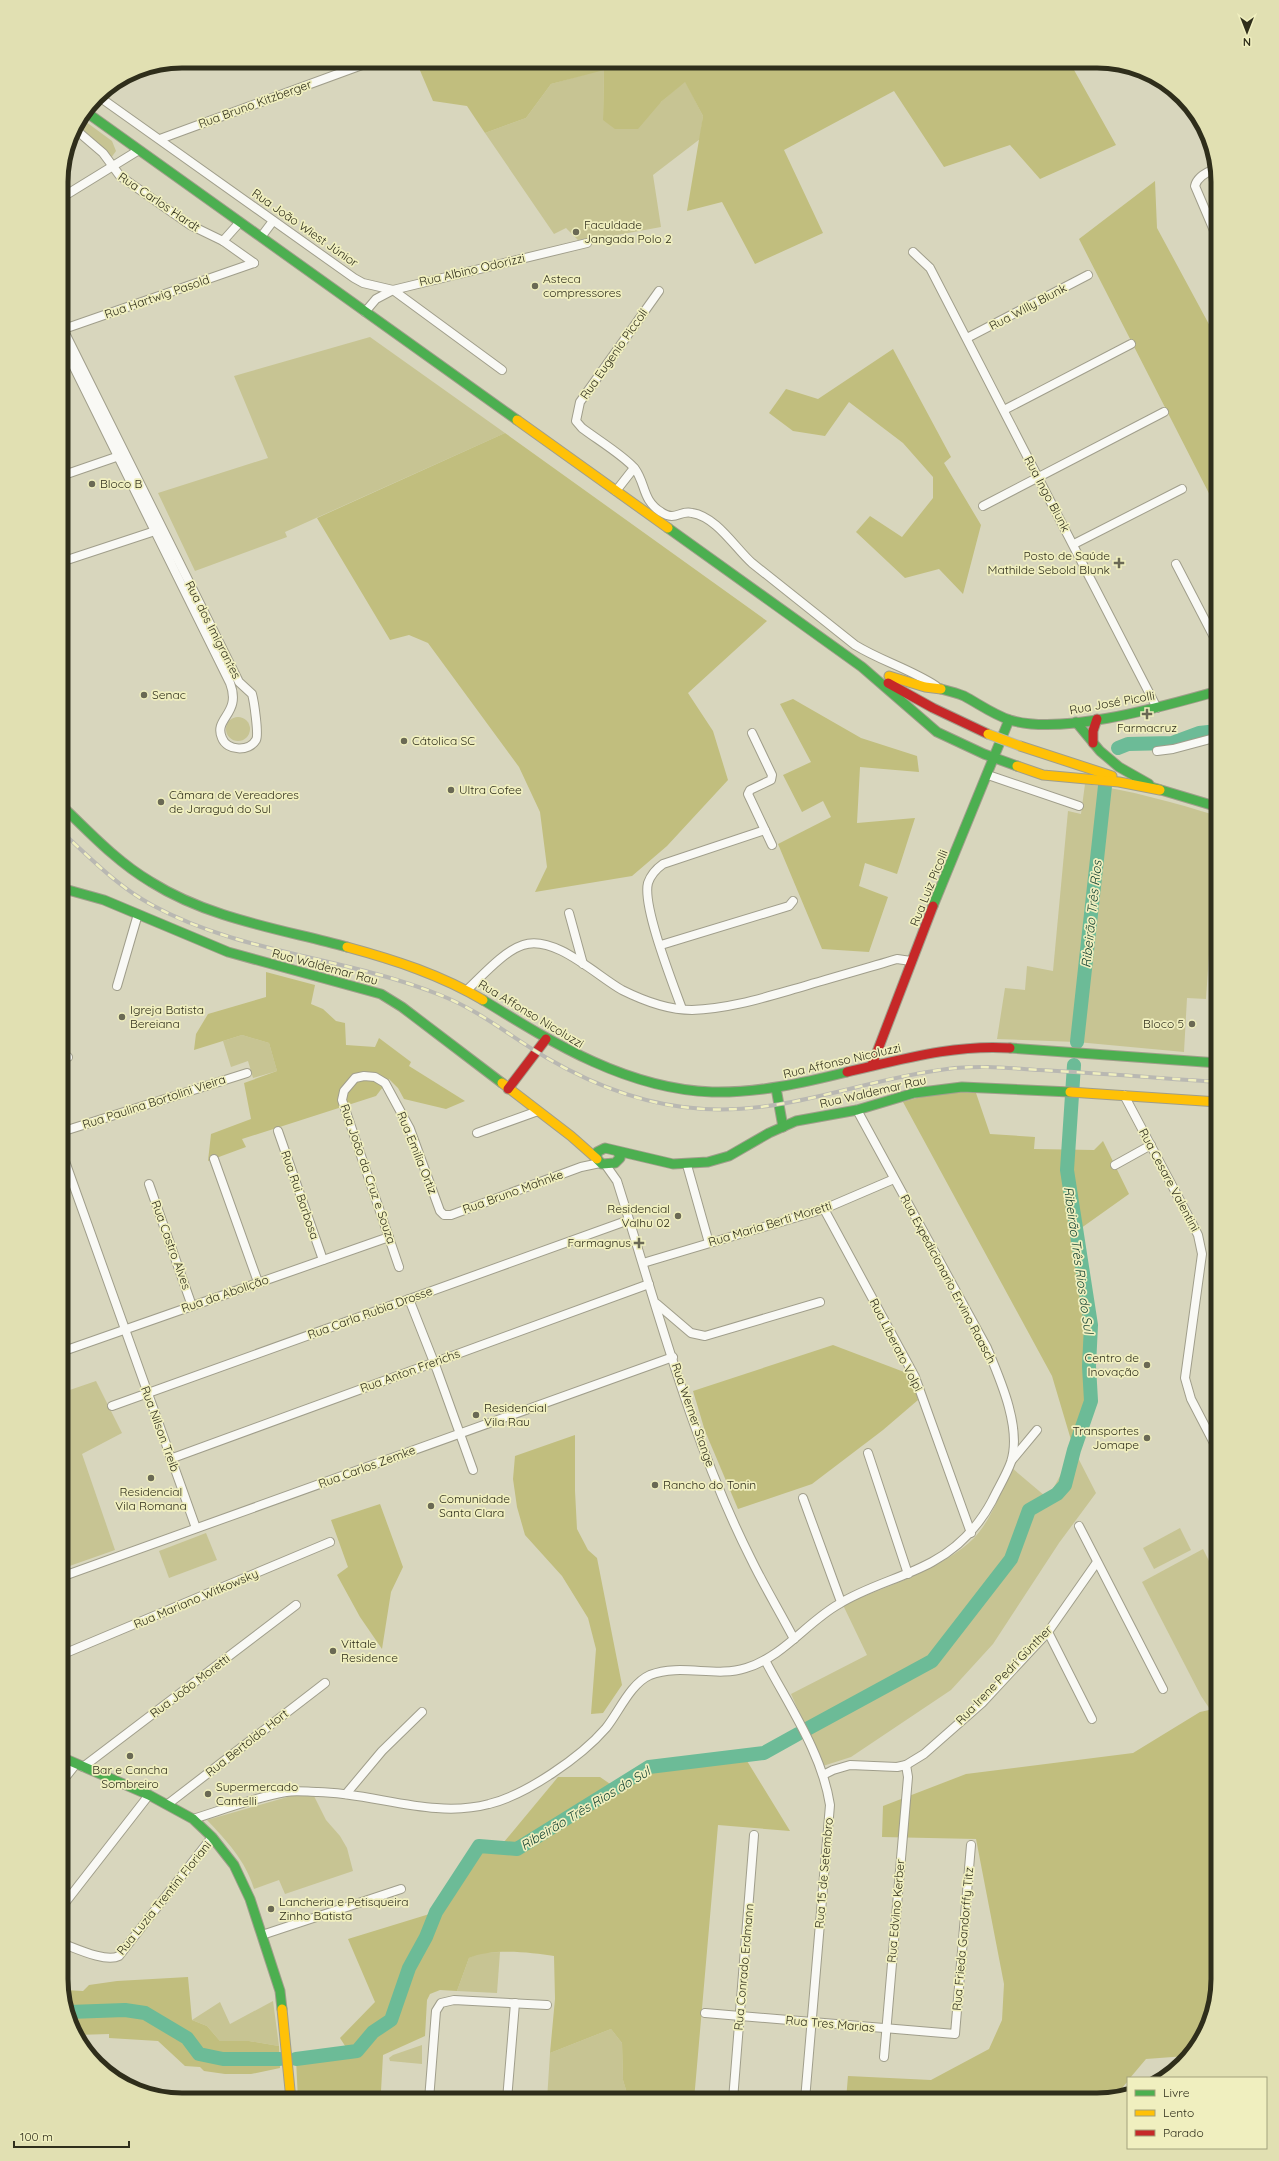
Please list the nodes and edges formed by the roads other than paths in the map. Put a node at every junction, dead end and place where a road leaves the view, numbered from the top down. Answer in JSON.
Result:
{"nodes":[{"id":1,"x":354,"y":68,"type":"edge"},
{"id":2,"x":103,"y":99,"type":"edge"},
{"id":3,"x":90,"y":115,"type":"edge"},
{"id":4,"x":80,"y":133,"type":"edge"},
{"id":5,"x":160,"y":139,"type":"junction"},
{"id":6,"x":139,"y":150,"type":"junction"},
{"id":7,"x":112,"y":166,"type":"junction"},
{"id":8,"x":1210,"y":171,"type":"edge"},
{"id":9,"x":68,"y":194,"type":"edge"},
{"id":10,"x":273,"y":221,"type":"junction"},
{"id":11,"x":240,"y":222,"type":"junction"},
{"id":12,"x":1211,"y":224,"type":"edge"},
{"id":13,"x":261,"y":237,"type":"junction"},
{"id":14,"x":223,"y":241,"type":"junction"},
{"id":15,"x":587,"y":243,"type":"dead end"},
{"id":16,"x":913,"y":252,"type":"dead end"},
{"id":17,"x":254,"y":263,"type":"joint"},
{"id":18,"x":1088,"y":275,"type":"dead end"},
{"id":19,"x":393,"y":290,"type":"junction"},
{"id":20,"x":659,"y":291,"type":"dead end"},
{"id":21,"x":365,"y":312,"type":"junction"},
{"id":22,"x":68,"y":326,"type":"edge"},
{"id":23,"x":967,"y":338,"type":"junction"},
{"id":24,"x":68,"y":341,"type":"edge"},
{"id":25,"x":1131,"y":344,"type":"dead end"},
{"id":26,"x":68,"y":354,"type":"edge"},
{"id":27,"x":502,"y":370,"type":"dead end"},
{"id":28,"x":98,"y":408,"type":"junction"},
{"id":29,"x":1004,"y":410,"type":"junction"},
{"id":30,"x":1164,"y":412,"type":"dead end"},
{"id":31,"x":121,"y":455,"type":"junction"},
{"id":32,"x":634,"y":468,"type":"junction"},
{"id":33,"x":68,"y":474,"type":"edge"},
{"id":34,"x":1038,"y":477,"type":"junction"},
{"id":35,"x":1182,"y":489,"type":"dead end"},
{"id":36,"x":616,"y":491,"type":"junction"},
{"id":37,"x":983,"y":506,"type":"dead end"},
{"id":38,"x":676,"y":517,"type":"junction"},
{"id":39,"x":667,"y":528,"type":"junction"},
{"id":40,"x":155,"y":531,"type":"junction"},
{"id":41,"x":1074,"y":544,"type":"junction"},
{"id":42,"x":68,"y":560,"type":"edge"},
{"id":43,"x":1176,"y":564,"type":"dead end"},
{"id":44,"x":1211,"y":632,"type":"edge"},
{"id":45,"x":871,"y":655,"type":"junction"},
{"id":46,"x":865,"y":669,"type":"junction"},
{"id":47,"x":941,"y":689,"type":"junction"},
{"id":48,"x":1211,"y":692,"type":"edge"},
{"id":49,"x":1157,"y":708,"type":"junction"},
{"id":50,"x":1097,"y":719,"type":"junction"},
{"id":51,"x":1009,"y":720,"type":"junction"},
{"id":52,"x":1076,"y":722,"type":"junction"},
{"id":53,"x":752,"y":733,"type":"dead end"},
{"id":54,"x":1211,"y":739,"type":"edge"},
{"id":55,"x":1092,"y":743,"type":"junction"},
{"id":56,"x":1157,"y":751,"type":"dead end"},
{"id":57,"x":995,"y":758,"type":"junction"},
{"id":58,"x":988,"y":775,"type":"junction"},
{"id":59,"x":1160,"y":790,"type":"junction"},
{"id":60,"x":1211,"y":805,"type":"edge"},
{"id":61,"x":1079,"y":806,"type":"dead end"},
{"id":62,"x":68,"y":811,"type":"edge"},
{"id":63,"x":765,"y":830,"type":"junction"},
{"id":64,"x":772,"y":845,"type":"dead end"},
{"id":65,"x":68,"y":890,"type":"edge"},
{"id":66,"x":793,"y":901,"type":"dead end"},
{"id":67,"x":569,"y":913,"type":"dead end"},
{"id":68,"x":138,"y":914,"type":"junction"},
{"id":69,"x":661,"y":945,"type":"junction"},
{"id":70,"x":506,"y":950,"type":"dead end"},
{"id":71,"x":911,"y":961,"type":"junction"},
{"id":72,"x":583,"y":964,"type":"junction"},
{"id":73,"x":118,"y":986,"type":"dead end"},
{"id":74,"x":465,"y":989,"type":"junction"},
{"id":75,"x":682,"y":1009,"type":"junction"},
{"id":76,"x":546,"y":1038,"type":"junction"},
{"id":77,"x":1211,"y":1063,"type":"edge"},
{"id":78,"x":872,"y":1066,"type":"junction"},
{"id":79,"x":248,"y":1073,"type":"dead end"},
{"id":80,"x":776,"y":1088,"type":"junction"},
{"id":81,"x":508,"y":1089,"type":"junction"},
{"id":82,"x":389,"y":1091,"type":"joint"},
{"id":83,"x":1124,"y":1095,"type":"junction"},
{"id":84,"x":1211,"y":1102,"type":"edge"},
{"id":85,"x":857,"y":1110,"type":"junction"},
{"id":86,"x":538,"y":1111,"type":"junction"},
{"id":87,"x":783,"y":1127,"type":"junction"},
{"id":88,"x":68,"y":1130,"type":"edge"},
{"id":89,"x":278,"y":1131,"type":"dead end"},
{"id":90,"x":477,"y":1133,"type":"dead end"},
{"id":91,"x":574,"y":1138,"type":"junction"},
{"id":92,"x":1151,"y":1145,"type":"junction"},
{"id":93,"x":605,"y":1148,"type":"junction"},
{"id":94,"x":618,"y":1158,"type":"junction"},
{"id":95,"x":214,"y":1159,"type":"dead end"},
{"id":96,"x":598,"y":1159,"type":"junction"},
{"id":97,"x":687,"y":1165,"type":"junction"},
{"id":98,"x":1115,"y":1165,"type":"dead end"},
{"id":99,"x":68,"y":1170,"type":"edge"},
{"id":100,"x":894,"y":1179,"type":"junction"},
{"id":101,"x":617,"y":1181,"type":"junction"},
{"id":102,"x":149,"y":1184,"type":"dead end"},
{"id":103,"x":824,"y":1209,"type":"junction"},
{"id":104,"x":444,"y":1215,"type":"joint"},
{"id":105,"x":629,"y":1220,"type":"junction"},
{"id":106,"x":389,"y":1237,"type":"junction"},
{"id":107,"x":709,"y":1243,"type":"junction"},
{"id":108,"x":323,"y":1260,"type":"junction"},
{"id":109,"x":643,"y":1263,"type":"junction"},
{"id":110,"x":399,"y":1267,"type":"dead end"},
{"id":111,"x":258,"y":1282,"type":"junction"},
{"id":112,"x":650,"y":1284,"type":"junction"},
{"id":113,"x":409,"y":1299,"type":"junction"},
{"id":114,"x":820,"y":1302,"type":"dead end"},
{"id":115,"x":656,"y":1304,"type":"junction"},
{"id":116,"x":192,"y":1306,"type":"junction"},
{"id":117,"x":124,"y":1329,"type":"junction"},
{"id":118,"x":68,"y":1349,"type":"edge"},
{"id":119,"x":673,"y":1357,"type":"junction"},
{"id":120,"x":434,"y":1362,"type":"junction"},
{"id":121,"x":146,"y":1393,"type":"junction"},
{"id":122,"x":112,"y":1406,"type":"dead end"},
{"id":123,"x":1038,"y":1430,"type":"dead end"},
{"id":124,"x":461,"y":1433,"type":"junction"},
{"id":125,"x":1211,"y":1438,"type":"edge"},
{"id":126,"x":868,"y":1453,"type":"dead end"},
{"id":127,"x":170,"y":1458,"type":"junction"},
{"id":128,"x":1011,"y":1461,"type":"junction"},
{"id":129,"x":473,"y":1470,"type":"dead end"},
{"id":130,"x":803,"y":1498,"type":"dead end"},
{"id":131,"x":1079,"y":1526,"type":"dead end"},
{"id":132,"x":196,"y":1528,"type":"junction"},
{"id":133,"x":971,"y":1533,"type":"junction"},
{"id":134,"x":330,"y":1542,"type":"dead end"},
{"id":135,"x":1097,"y":1562,"type":"junction"},
{"id":136,"x":68,"y":1574,"type":"edge"},
{"id":137,"x":908,"y":1574,"type":"junction"},
{"id":138,"x":841,"y":1602,"type":"junction"},
{"id":139,"x":296,"y":1605,"type":"dead end"},
{"id":140,"x":1048,"y":1632,"type":"junction"},
{"id":141,"x":794,"y":1639,"type":"junction"},
{"id":142,"x":68,"y":1652,"type":"edge"},
{"id":143,"x":765,"y":1660,"type":"junction"},
{"id":144,"x":325,"y":1683,"type":"dead end"},
{"id":145,"x":1163,"y":1689,"type":"dead end"},
{"id":146,"x":422,"y":1712,"type":"dead end"},
{"id":147,"x":1092,"y":1719,"type":"dead end"},
{"id":148,"x":68,"y":1760,"type":"edge"},
{"id":149,"x":80,"y":1765,"type":"junction"},
{"id":150,"x":906,"y":1765,"type":"junction"},
{"id":151,"x":823,"y":1775,"type":"junction"},
{"id":152,"x":68,"y":1776,"type":"edge"},
{"id":153,"x":346,"y":1794,"type":"junction"},
{"id":154,"x":148,"y":1795,"type":"junction"},
{"id":155,"x":168,"y":1804,"type":"junction"},
{"id":156,"x":192,"y":1819,"type":"junction"},
{"id":157,"x":754,"y":1835,"type":"dead end"},
{"id":158,"x":212,"y":1837,"type":"junction"},
{"id":159,"x":971,"y":1845,"type":"dead end"},
{"id":160,"x":402,"y":1889,"type":"dead end"},
{"id":161,"x":68,"y":1899,"type":"edge"},
{"id":162,"x":262,"y":1934,"type":"junction"},
{"id":163,"x":68,"y":1945,"type":"edge"},
{"id":164,"x":515,"y":2003,"type":"junction"},
{"id":165,"x":547,"y":2005,"type":"dead end"},
{"id":166,"x":705,"y":2013,"type":"dead end"},
{"id":167,"x":740,"y":2016,"type":"junction"},
{"id":168,"x":811,"y":2023,"type":"junction"},
{"id":169,"x":886,"y":2029,"type":"junction"},
{"id":170,"x":955,"y":2034,"type":"joint"},
{"id":171,"x":884,"y":2057,"type":"dead end"},
{"id":172,"x":290,"y":2093,"type":"edge"},
{"id":173,"x":430,"y":2093,"type":"edge"},
{"id":174,"x":508,"y":2093,"type":"edge"},
{"id":175,"x":734,"y":2093,"type":"edge"},
{"id":176,"x":806,"y":2093,"type":"edge"}],
"edges":[{"from":1,"to":5,"type":"street","name":"Rua Bruno Kitzberger"},
{"from":2,"to":5,"type":"street","name":"Rua João Wiest Júnior"},
{"from":3,"to":6,"type":"main road"},
{"from":4,"to":7,"type":"street","name":"Rua Carlos Hardt"},
{"from":5,"to":10,"type":"street","name":"Rua João Wiest Júnior"},
{"from":6,"to":7,"type":"street"},
{"from":6,"to":11,"type":"main road"},
{"from":7,"to":9,"type":"street"},
{"from":7,"to":14,"type":"street","name":"Rua Carlos Hardt"},
{"from":8,"to":12,"type":"street"},
{"from":10,"to":13,"type":"street"},
{"from":10,"to":19,"type":"street","name":"Rua João Wiest Júnior"},
{"from":11,"to":13,"type":"main road"},
{"from":11,"to":14,"type":"street"},
{"from":13,"to":21,"type":"main road"},
{"from":14,"to":17,"type":"street","name":"Rua Carlos Hardt"},
{"from":15,"to":19,"type":"street","name":"Rua Albino Odorizzi"},
{"from":16,"to":23,"type":"street","name":"Rua Ingo Blunk"},
{"from":17,"to":22,"type":"street","name":"Rua Hartwig Pasold"},
{"from":18,"to":23,"type":"street","name":"Rua Willy Blunk"},
{"from":19,"to":21,"type":"street","name":"Rua Albino Odorizzi"},
{"from":19,"to":27,"type":"street","name":"Rua João Wiest Júnior"},
{"from":20,"to":32,"type":"street","name":"Rua Eugenio Piccoli"},
{"from":21,"to":36,"type":"main road"},
{"from":23,"to":29,"type":"street","name":"Rua Ingo Blunk"},
{"from":24,"to":28,"type":"street","name":"Rua dos Imigrantes"},
{"from":25,"to":29,"type":"street"},
{"from":26,"to":28,"type":"street","name":"Rua dos Imigrantes"},
{"from":28,"to":31,"type":"street","name":"Rua dos Imigrantes"},
{"from":29,"to":34,"type":"street","name":"Rua Ingo Blunk"},
{"from":30,"to":34,"type":"street"},
{"from":31,"to":33,"type":"street"},
{"from":31,"to":40,"type":"street","name":"Rua dos Imigrantes"},
{"from":31,"to":40,"type":"street","name":"Rua dos Imigrantes"},
{"from":32,"to":36,"type":"street"},
{"from":32,"to":38,"type":"street"},
{"from":34,"to":37,"type":"street"},
{"from":34,"to":41,"type":"street","name":"Rua Ingo Blunk"},
{"from":35,"to":41,"type":"street"},
{"from":36,"to":39,"type":"main road"},
{"from":38,"to":39,"type":"street"},
{"from":38,"to":45,"type":"street"},
{"from":39,"to":46,"type":"main road"},
{"from":40,"to":42,"type":"street"},
{"from":41,"to":49,"type":"street","name":"Rua Ingo Blunk"},
{"from":43,"to":44,"type":"street"},
{"from":45,"to":46,"type":"street"},
{"from":45,"to":47,"type":"street"},
{"from":46,"to":47,"type":"main road"},
{"from":46,"to":57,"type":"main road"},
{"from":46,"to":59,"type":"main road","bridge":true},
{"from":47,"to":51,"type":"main road"},
{"from":48,"to":49,"type":"main road","name":"Rua José Picolli"},
{"from":49,"to":50,"type":"main road","name":"Rua José Picolli"},
{"from":50,"to":52,"type":"main road","name":"Rua José Picolli"},
{"from":50,"to":55,"type":"main road"},
{"from":51,"to":52,"type":"main road","name":"Rua José Picolli"},
{"from":51,"to":57,"type":"main road","name":"Rua Luiz Picolli"},
{"from":52,"to":55,"type":"main road"},
{"from":53,"to":63,"type":"street"},
{"from":54,"to":56,"type":"street"},
{"from":55,"to":59,"type":"main road"},
{"from":57,"to":58,"type":"main road","name":"Rua Luiz Picolli"},
{"from":57,"to":59,"type":"main road"},
{"from":58,"to":61,"type":"street"},
{"from":58,"to":71,"type":"main road","name":"Rua Luiz Picolli"},
{"from":59,"to":60,"type":"main road"},
{"from":62,"to":74,"type":"main road","name":"Rua Affonso Nicoluzzi"},
{"from":63,"to":64,"type":"street"},
{"from":63,"to":69,"type":"street"},
{"from":65,"to":68,"type":"main road","name":"Rua Waldemar Rau"},
{"from":66,"to":69,"type":"street"},
{"from":67,"to":72,"type":"street"},
{"from":68,"to":73,"type":"street"},
{"from":68,"to":81,"type":"main road","name":"Rua Waldemar Rau"},
{"from":69,"to":75,"type":"street"},
{"from":70,"to":74,"type":"street"},
{"from":71,"to":75,"type":"street"},
{"from":71,"to":78,"type":"main road","name":"Rua Luiz Picolli"},
{"from":72,"to":74,"type":"street"},
{"from":72,"to":75,"type":"street"},
{"from":74,"to":76,"type":"main road","name":"Rua Affonso Nicoluzzi"},
{"from":76,"to":80,"type":"main road","name":"Rua Affonso Nicoluzzi"},
{"from":76,"to":81,"type":"main road"},
{"from":77,"to":78,"type":"main road","name":"Rua Affonso Nicoluzzi"},
{"from":78,"to":80,"type":"main road","name":"Rua Affonso Nicoluzzi"},
{"from":79,"to":88,"type":"street","name":"Rua Paulina Bortolini Vieira"},
{"from":80,"to":87,"type":"main road"},
{"from":81,"to":86,"type":"main road","name":"Rua Waldemar Rau"},
{"from":82,"to":104,"type":"street","name":"Rua Emilia Ortiz"},
{"from":82,"to":106,"type":"street","name":"Rua João da Cruz e Souza"},
{"from":83,"to":84,"type":"main road","name":"Rua Waldemar Rau"},
{"from":83,"to":85,"type":"main road","name":"Rua Waldemar Rau"},
{"from":83,"to":92,"type":"street","name":"Rua Cesare Valentini"},
{"from":85,"to":87,"type":"main road","name":"Rua Waldemar Rau"},
{"from":85,"to":100,"type":"street","name":"Rua Expedicionario Ervino Raasch"},
{"from":86,"to":90,"type":"street"},
{"from":86,"to":91,"type":"main road","name":"Rua Waldemar Rau"},
{"from":87,"to":97,"type":"main road","name":"Rua Waldemar Rau"},
{"from":89,"to":108,"type":"street","name":"Rua Rui Barbosa"},
{"from":91,"to":93,"type":"main road","name":"Rua Waldemar Rau"},
{"from":91,"to":96,"type":"main road","name":"Rua Waldemar Rau"},
{"from":92,"to":98,"type":"street"},
{"from":92,"to":125,"type":"street","name":"Rua Cesare Valentini"},
{"from":93,"to":94,"type":"main road","name":"Rua Waldemar Rau"},
{"from":93,"to":96,"type":"main road"},
{"from":94,"to":96,"type":"main road"},
{"from":94,"to":97,"type":"main road","name":"Rua Waldemar Rau"},
{"from":94,"to":101,"type":"street","name":"Rua Werner Stange"},
{"from":95,"to":111,"type":"street"},
{"from":96,"to":101,"type":"street","name":"Rua Werner Stange"},
{"from":96,"to":104,"type":"street","name":"Rua Bruno Mahnke"},
{"from":97,"to":107,"type":"street"},
{"from":99,"to":117,"type":"street","name":"Rua Nilson Treib"},
{"from":100,"to":103,"type":"street","name":"Rua Maria Berti Moretti"},
{"from":100,"to":128,"type":"street","name":"Rua Expedicionario Ervino Raasch"},
{"from":101,"to":105,"type":"street","name":"Rua Werner Stange"},
{"from":102,"to":116,"type":"street","name":"Rua Castro Alves"},
{"from":103,"to":107,"type":"street","name":"Rua Maria Berti Moretti"},
{"from":103,"to":133,"type":"street","name":"Rua Liberato Volpi"},
{"from":105,"to":109,"type":"street","name":"Rua Werner Stange"},
{"from":105,"to":113,"type":"street","name":"Rua Carla Rubia Drosse"},
{"from":106,"to":108,"type":"street","name":"Rua da Abolição"},
{"from":106,"to":110,"type":"street","name":"Rua João da Cruz e Souza"},
{"from":107,"to":109,"type":"street","name":"Rua Maria Berti Moretti"},
{"from":108,"to":111,"type":"street","name":"Rua da Abolição"},
{"from":109,"to":112,"type":"street","name":"Rua Werner Stange"},
{"from":111,"to":116,"type":"street","name":"Rua da Abolição"},
{"from":112,"to":115,"type":"street","name":"Rua Werner Stange"},
{"from":112,"to":120,"type":"street","name":"Rua Anton Frerichs"},
{"from":113,"to":120,"type":"street"},
{"from":113,"to":121,"type":"street","name":"Rua Carla Rubia Drosse"},
{"from":114,"to":115,"type":"street"},
{"from":115,"to":119,"type":"street","name":"Rua Werner Stange"},
{"from":116,"to":117,"type":"street","name":"Rua da Abolição"},
{"from":117,"to":118,"type":"street","name":"Rua da Abolição"},
{"from":117,"to":121,"type":"street","name":"Rua Nilson Treib"},
{"from":119,"to":124,"type":"street","name":"Rua Carlos Zemke"},
{"from":119,"to":141,"type":"street","name":"Rua Werner Stange"},
{"from":120,"to":124,"type":"street"},
{"from":120,"to":127,"type":"street","name":"Rua Anton Frerichs"},
{"from":121,"to":122,"type":"street","name":"Rua Carla Rubia Drosse"},
{"from":121,"to":127,"type":"street","name":"Rua Nilson Treib"},
{"from":123,"to":128,"type":"street"},
{"from":124,"to":129,"type":"street"},
{"from":124,"to":132,"type":"street","name":"Rua Carlos Zemke"},
{"from":126,"to":137,"type":"street"},
{"from":127,"to":132,"type":"street","name":"Rua Nilson Treib"},
{"from":128,"to":133,"type":"street","name":"Rua Expedicionario Ervino Raasch"},
{"from":130,"to":138,"type":"street"},
{"from":131,"to":135,"type":"street"},
{"from":132,"to":136,"type":"street","name":"Rua Carlos Zemke"},
{"from":133,"to":137,"type":"street","name":"Rua Expedicionario Ervino Raasch"},
{"from":134,"to":142,"type":"street","name":"Rua Mariano Witkowsky"},
{"from":135,"to":140,"type":"street","name":"Rua Irene Pedri Günther"},
{"from":135,"to":145,"type":"street"},
{"from":137,"to":138,"type":"street","name":"Rua Expedicionario Ervino Raasch"},
{"from":138,"to":141,"type":"street","name":"Rua Expedicionario Ervino Raasch"},
{"from":139,"to":149,"type":"street","name":"Rua João Moretti"},
{"from":140,"to":147,"type":"street"},
{"from":140,"to":150,"type":"street","name":"Rua Irene Pedri Günther"},
{"from":141,"to":143,"type":"street","name":"Rua Expedicionario Ervino Raasch"},
{"from":143,"to":151,"type":"street","name":"Rua 15 de Setembro"},
{"from":143,"to":153,"type":"street","name":"Rua Expedicionario Ervino Raasch"},
{"from":144,"to":155,"type":"street","name":"Rua Bertoldo Hort"},
{"from":146,"to":153,"type":"street"},
{"from":148,"to":149,"type":"main road"},
{"from":149,"to":152,"type":"street","name":"Rua João Moretti"},
{"from":149,"to":154,"type":"main road"},
{"from":150,"to":151,"type":"street","name":"Rua Irene Pedri Günther"},
{"from":150,"to":169,"type":"street","name":"Rua Edvino Kerber"},
{"from":151,"to":168,"type":"street","name":"Rua 15 de Setembro"},
{"from":153,"to":156,"type":"street","name":"Rua Expedicionario Ervino Raasch"},
{"from":154,"to":155,"type":"main road"},
{"from":154,"to":161,"type":"street"},
{"from":155,"to":156,"type":"main road"},
{"from":156,"to":158,"type":"main road"},
{"from":157,"to":167,"type":"street","name":"Rua Conrado Erdmann"},
{"from":158,"to":162,"type":"main road"},
{"from":158,"to":163,"type":"street","name":"Rua Luzia Trentini Floriani"},
{"from":159,"to":170,"type":"street","name":"Rua Frieda Gandorffy Titz"},
{"from":160,"to":162,"type":"street"},
{"from":162,"to":172,"type":"main road"},
{"from":164,"to":165,"type":"street"},
{"from":164,"to":173,"type":"street"},
{"from":164,"to":174,"type":"street"},
{"from":166,"to":167,"type":"street","name":"Rua Tres Marias"},
{"from":167,"to":168,"type":"street","name":"Rua Tres Marias"},
{"from":167,"to":175,"type":"street","name":"Rua Conrado Erdmann"},
{"from":168,"to":169,"type":"street","name":"Rua Tres Marias"},
{"from":168,"to":176,"type":"street","name":"Rua 15 de Setembro"},
{"from":169,"to":170,"type":"street","name":"Rua Tres Marias"},
{"from":169,"to":171,"type":"street","name":"Rua Edvino Kerber"}]}
